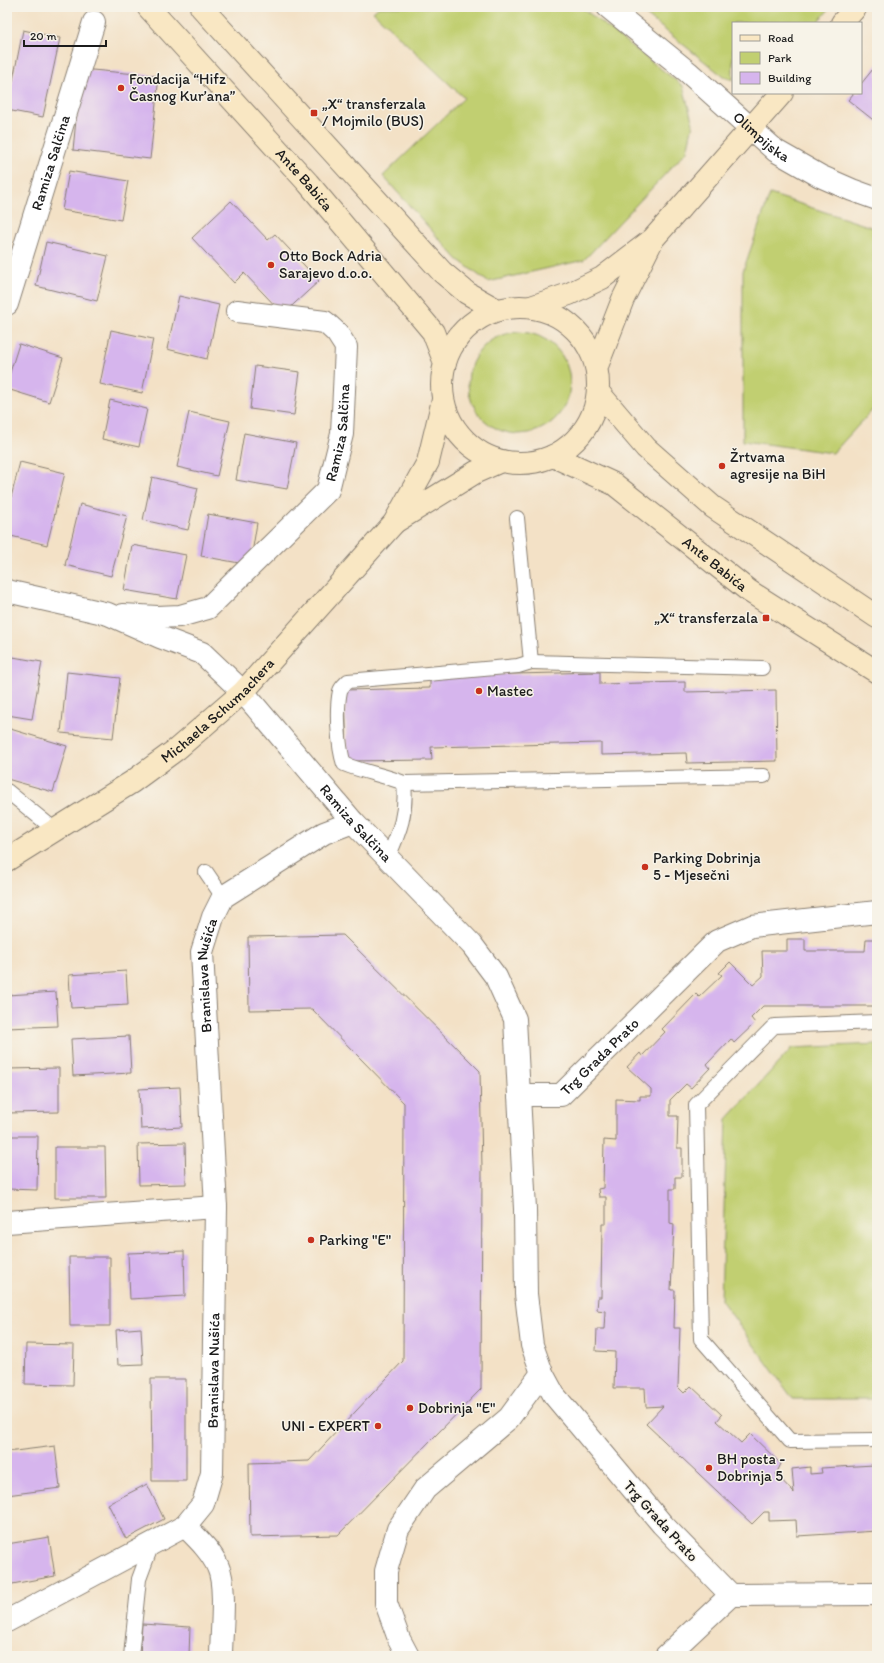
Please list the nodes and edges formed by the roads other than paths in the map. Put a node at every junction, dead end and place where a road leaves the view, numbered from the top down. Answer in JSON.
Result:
{"nodes":[{"id":1,"x":148,"y":7,"type":"edge"},
{"id":2,"x":201,"y":7,"type":"edge"},
{"id":3,"x":608,"y":7,"type":"edge"},
{"id":4,"x":856,"y":7,"type":"edge"},
{"id":5,"x":94,"y":22,"type":"dead end"},
{"id":6,"x":843,"y":22,"type":"edge"},
{"id":7,"x":781,"y":94,"type":"edge"},
{"id":8,"x":751,"y":130,"type":"junction"},
{"id":9,"x":877,"y":199,"type":"edge"},
{"id":10,"x":653,"y":239,"type":"junction"},
{"id":11,"x":7,"y":304,"type":"edge"},
{"id":12,"x":531,"y":307,"type":"junction"},
{"id":13,"x":497,"y":310,"type":"junction"},
{"id":14,"x":237,"y":311,"type":"dead end"},
{"id":15,"x":445,"y":363,"type":"junction"},
{"id":16,"x":597,"y":366,"type":"junction"},
{"id":17,"x":599,"y":393,"type":"junction"},
{"id":18,"x":443,"y":400,"type":"junction"},
{"id":19,"x":553,"y":456,"type":"junction"},
{"id":20,"x":501,"y":461,"type":"junction"},
{"id":21,"x":517,"y":518,"type":"dead end"},
{"id":22,"x":394,"y":523,"type":"junction"},
{"id":23,"x":7,"y":591,"type":"edge"},
{"id":24,"x":108,"y":614,"type":"junction"},
{"id":25,"x":877,"y":617,"type":"edge"},
{"id":26,"x":531,"y":662,"type":"junction"},
{"id":27,"x":762,"y":668,"type":"dead end"},
{"id":28,"x":877,"y":672,"type":"edge"},
{"id":29,"x":243,"y":692,"type":"junction"},
{"id":30,"x":764,"y":776,"type":"dead end"},
{"id":31,"x":404,"y":783,"type":"junction"},
{"id":32,"x":7,"y":791,"type":"edge"},
{"id":33,"x":354,"y":822,"type":"junction"},
{"id":34,"x":55,"y":830,"type":"junction"},
{"id":35,"x":388,"y":857,"type":"junction"},
{"id":36,"x":7,"y":860,"type":"edge"},
{"id":37,"x":206,"y":872,"type":"dead end"},
{"id":38,"x":223,"y":897,"type":"junction"},
{"id":39,"x":877,"y":912,"type":"edge"},
{"id":40,"x":877,"y":1022,"type":"edge"},
{"id":41,"x":519,"y":1095,"type":"junction"},
{"id":42,"x":216,"y":1207,"type":"junction"},
{"id":43,"x":7,"y":1222,"type":"edge"},
{"id":44,"x":542,"y":1373,"type":"junction"},
{"id":45,"x":877,"y":1440,"type":"edge"},
{"id":46,"x":185,"y":1526,"type":"junction"},
{"id":47,"x":152,"y":1544,"type":"junction"},
{"id":48,"x":877,"y":1594,"type":"edge"},
{"id":49,"x":731,"y":1595,"type":"junction"},
{"id":50,"x":7,"y":1621,"type":"edge"},
{"id":51,"x":131,"y":1656,"type":"edge"},
{"id":52,"x":221,"y":1656,"type":"edge"},
{"id":53,"x":408,"y":1656,"type":"edge"},
{"id":54,"x":666,"y":1656,"type":"edge"}],
"edges":[{"from":1,"to":15,"type":"main road","name":"Ante Babića"},
{"from":2,"to":13,"type":"main road"},
{"from":3,"to":8,"type":"street","name":"Olimpijska"},
{"from":4,"to":6,"type":"main road"},
{"from":5,"to":11,"type":"street","name":"Ramiza Salčina"},
{"from":7,"to":8,"type":"main road"},
{"from":8,"to":9,"type":"street","name":"Olimpijska"},
{"from":8,"to":10,"type":"main road"},
{"from":10,"to":12,"type":"main road"},
{"from":10,"to":16,"type":"main road"},
{"from":12,"to":13,"type":"main road"},
{"from":12,"to":16,"type":"main road"},
{"from":13,"to":15,"type":"main road"},
{"from":14,"to":24,"type":"street","name":"Ramiza Salčina"},
{"from":15,"to":18,"type":"main road"},
{"from":16,"to":17,"type":"main road"},
{"from":17,"to":19,"type":"main road"},
{"from":17,"to":25,"type":"main road"},
{"from":18,"to":20,"type":"main road"},
{"from":18,"to":22,"type":"main road"},
{"from":19,"to":20,"type":"main road"},
{"from":19,"to":28,"type":"main road","name":"Ante Babića"},
{"from":20,"to":22,"type":"main road"},
{"from":21,"to":26,"type":"lane"},
{"from":22,"to":29,"type":"main road","name":"Michaela Schumachera"},
{"from":23,"to":24,"type":"street","name":"Ramiza Salčina"},
{"from":24,"to":29,"type":"street","name":"Ramiza Salčina"},
{"from":26,"to":27,"type":"lane"},
{"from":26,"to":31,"type":"lane"},
{"from":29,"to":33,"type":"street","name":"Ramiza Salčina"},
{"from":29,"to":34,"type":"main road","name":"Michaela Schumachera"},
{"from":30,"to":31,"type":"lane"},
{"from":31,"to":35,"type":"lane"},
{"from":32,"to":34,"type":"lane"},
{"from":33,"to":35,"type":"street","name":"Ramiza Salčina"},
{"from":33,"to":38,"type":"street","name":"Branislava Nušića"},
{"from":34,"to":36,"type":"main road","name":"Michaela Schumachera"},
{"from":35,"to":41,"type":"street","name":"Ramiza Salčina"},
{"from":37,"to":38,"type":"lane"},
{"from":38,"to":42,"type":"street","name":"Branislava Nušića"},
{"from":39,"to":41,"type":"street","name":"Trg Grada Prato"},
{"from":40,"to":45,"type":"lane"},
{"from":41,"to":44,"type":"street","name":"Trg Grada Prato"},
{"from":42,"to":43,"type":"street"},
{"from":42,"to":46,"type":"street","name":"Branislava Nušića"},
{"from":44,"to":49,"type":"street","name":"Trg Grada Prato"},
{"from":44,"to":53,"type":"street"},
{"from":46,"to":47,"type":"street","name":"Branislava Nušića"},
{"from":46,"to":52,"type":"street"},
{"from":47,"to":50,"type":"street","name":"Branislava Nušića"},
{"from":47,"to":51,"type":"lane"},
{"from":48,"to":49,"type":"street"},
{"from":49,"to":54,"type":"street"}]}
